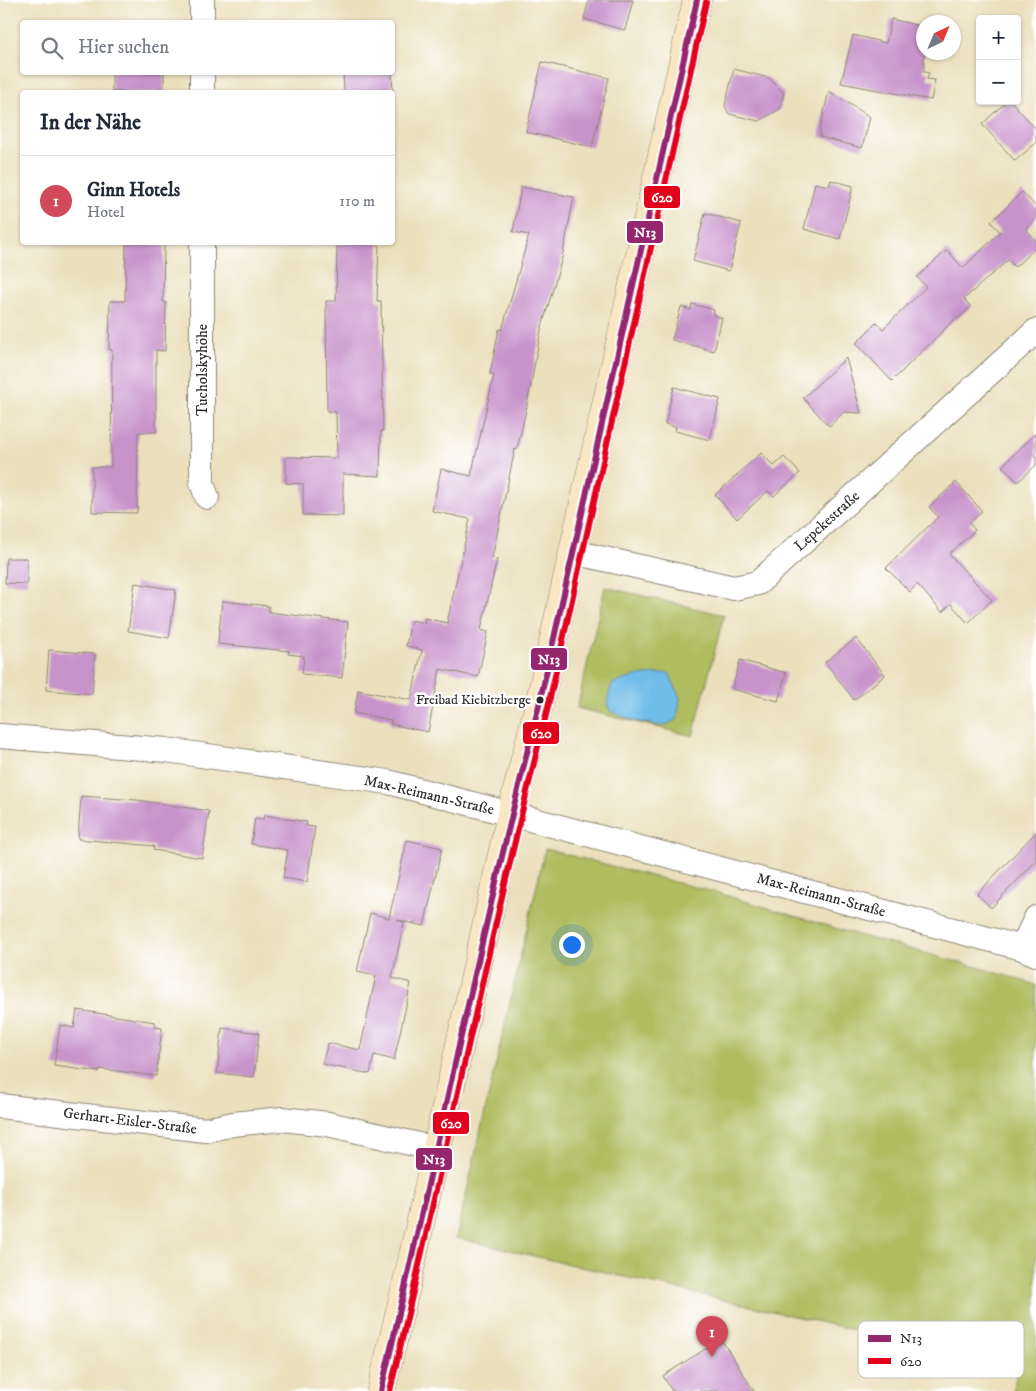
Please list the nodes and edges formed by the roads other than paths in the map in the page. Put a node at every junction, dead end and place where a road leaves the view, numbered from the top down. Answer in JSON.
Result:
{"nodes":[{"id":1,"x":202,"y":0,"type":"edge"},
{"id":2,"x":697,"y":0,"type":"edge"},
{"id":3,"x":202,"y":20,"type":"edge"},
{"id":4,"x":202,"y":75,"type":"edge"},
{"id":5,"x":202,"y":90,"type":"edge"},
{"id":6,"x":202,"y":245,"type":"edge"},
{"id":7,"x":1036,"y":331,"type":"edge"},
{"id":8,"x":208,"y":497,"type":"dead end"},
{"id":9,"x":573,"y":552,"type":"junction"},
{"id":10,"x":0,"y":736,"type":"edge"},
{"id":11,"x":511,"y":814,"type":"junction"},
{"id":12,"x":1036,"y":918,"type":"edge"},
{"id":13,"x":1029,"y":951,"type":"edge"},
{"id":14,"x":0,"y":1106,"type":"edge"},
{"id":15,"x":436,"y":1149,"type":"junction"},
{"id":16,"x":382,"y":1391,"type":"edge"}],
"edges":[{"from":1,"to":3,"type":"street"},
{"from":2,"to":9,"type":"street"},
{"from":4,"to":5,"type":"street"},
{"from":6,"to":8,"type":"street","name":"Tucholskyhöhe"},
{"from":7,"to":9,"type":"street","name":"Lepckestraße"},
{"from":9,"to":11,"type":"street"},
{"from":10,"to":11,"type":"street","name":"Max-Reimann-Straße"},
{"from":11,"to":13,"type":"street","name":"Max-Reimann-Straße"},
{"from":11,"to":15,"type":"street"},
{"from":12,"to":13,"type":"street"},
{"from":14,"to":15,"type":"street","name":"Gerhart-Eisler-Straße"},
{"from":15,"to":16,"type":"street"}]}
